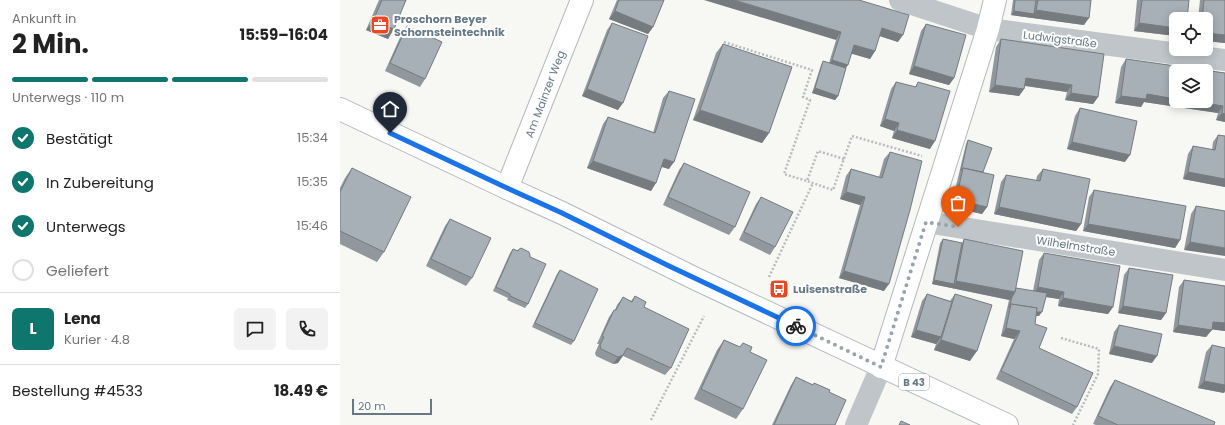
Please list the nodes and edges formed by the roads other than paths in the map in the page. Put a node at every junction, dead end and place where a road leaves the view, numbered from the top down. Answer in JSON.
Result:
{"nodes":[{"id":1,"x":582,"y":0,"type":"edge"},
{"id":2,"x":900,"y":0,"type":"edge"},
{"id":3,"x":995,"y":0,"type":"edge"},
{"id":4,"x":988,"y":29,"type":"junction"},
{"id":5,"x":1225,"y":60,"type":"edge"},
{"id":6,"x":340,"y":109,"type":"edge"},
{"id":7,"x":507,"y":188,"type":"junction"},
{"id":8,"x":926,"y":222,"type":"junction"},
{"id":9,"x":1225,"y":270,"type":"edge"},
{"id":10,"x":881,"y":367,"type":"junction"},
{"id":11,"x":856,"y":425,"type":"edge"},
{"id":12,"x":1007,"y":425,"type":"edge"}],
"edges":[{"from":1,"to":7,"type":"main road","name":"Am Mainzer Weg"},
{"from":2,"to":4,"type":"street","name":"Ludwigstraße"},
{"from":3,"to":4,"type":"main road"},
{"from":4,"to":5,"type":"street","name":"Ludwigstraße"},
{"from":4,"to":8,"type":"main road"},
{"from":6,"to":7,"type":"main road","number":"B 43"},
{"from":7,"to":10,"type":"main road","number":"B 43"},
{"from":8,"to":9,"type":"street","name":"Wilhelmstraße"},
{"from":8,"to":10,"type":"main road"},
{"from":10,"to":11,"type":"street"},
{"from":10,"to":12,"type":"main road","number":"B 43"}]}
